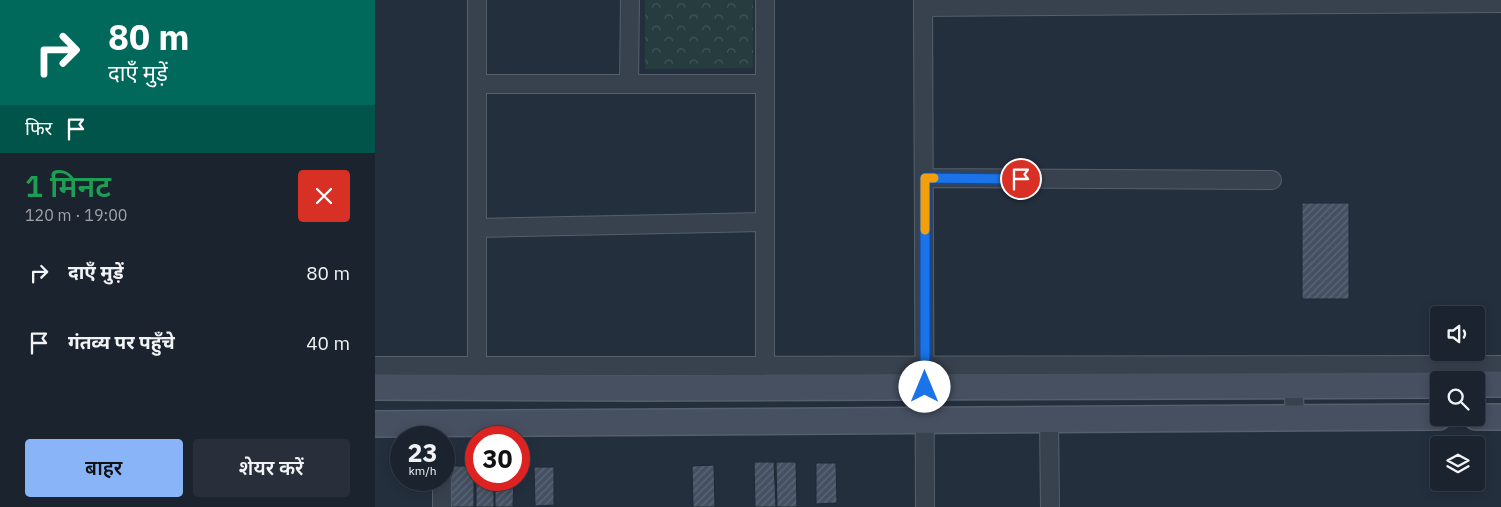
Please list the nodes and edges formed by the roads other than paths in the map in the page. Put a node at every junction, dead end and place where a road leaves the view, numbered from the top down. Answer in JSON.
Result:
{"nodes":[{"id":1,"x":477,"y":0,"type":"edge"},
{"id":2,"x":630,"y":0,"type":"edge"},
{"id":3,"x":765,"y":0,"type":"edge"},
{"id":4,"x":1374,"y":2,"type":"edge"},
{"id":5,"x":923,"y":3,"type":"edge"},
{"id":6,"x":1501,"y":3,"type":"edge"},
{"id":7,"x":477,"y":84,"type":"junction"},
{"id":8,"x":629,"y":84,"type":"junction"},
{"id":9,"x":765,"y":84,"type":"junction"},
{"id":10,"x":925,"y":178,"type":"junction"},
{"id":11,"x":1272,"y":180,"type":"dead end"},
{"id":12,"x":765,"y":222,"type":"junction"},
{"id":13,"x":477,"y":228,"type":"junction"},
{"id":14,"x":1501,"y":365,"type":"edge"},
{"id":15,"x":375,"y":366,"type":"edge"},
{"id":16,"x":477,"y":366,"type":"junction"},
{"id":17,"x":765,"y":366,"type":"junction"},
{"id":18,"x":925,"y":376,"type":"junction"},
{"id":19,"x":1293,"y":376,"type":"junction"},
{"id":20,"x":1430,"y":384,"type":"edge"},
{"id":21,"x":1485,"y":384,"type":"edge"},
{"id":22,"x":1501,"y":384,"type":"edge"},
{"id":23,"x":375,"y":387,"type":"edge"},
{"id":24,"x":1430,"y":417,"type":"edge"},
{"id":25,"x":1485,"y":417,"type":"edge"},
{"id":26,"x":1501,"y":417,"type":"edge"},
{"id":27,"x":1295,"y":418,"type":"junction"},
{"id":28,"x":1049,"y":420,"type":"junction"},
{"id":29,"x":925,"y":421,"type":"junction"},
{"id":30,"x":375,"y":424,"type":"edge"},
{"id":31,"x":442,"y":491,"type":"edge"},
{"id":32,"x":442,"y":507,"type":"edge"},
{"id":33,"x":925,"y":507,"type":"edge"},
{"id":34,"x":1050,"y":507,"type":"edge"}],
"edges":[{"from":1,"to":7,"type":"street"},
{"from":2,"to":8,"type":"street"},
{"from":3,"to":9,"type":"street"},
{"from":4,"to":5,"type":"street"},
{"from":4,"to":6,"type":"street"},
{"from":5,"to":10,"type":"street"},
{"from":7,"to":8,"type":"street"},
{"from":7,"to":13,"type":"street"},
{"from":8,"to":9,"type":"street"},
{"from":9,"to":12,"type":"street"},
{"from":10,"to":11,"type":"street"},
{"from":10,"to":18,"type":"street"},
{"from":12,"to":13,"type":"street"},
{"from":12,"to":17,"type":"street"},
{"from":13,"to":16,"type":"street"},
{"from":14,"to":19,"type":"street"},
{"from":15,"to":16,"type":"street"},
{"from":16,"to":17,"type":"street"},
{"from":17,"to":18,"type":"street"},
{"from":18,"to":19,"type":"street"},
{"from":18,"to":23,"type":"street"},
{"from":18,"to":29,"type":"street"},
{"from":19,"to":20,"type":"street"},
{"from":19,"to":27,"type":"street"},
{"from":21,"to":22,"type":"street"},
{"from":24,"to":27,"type":"street"},
{"from":25,"to":26,"type":"street"},
{"from":27,"to":28,"type":"street"},
{"from":28,"to":29,"type":"street"},
{"from":28,"to":34,"type":"street"},
{"from":29,"to":30,"type":"street"},
{"from":29,"to":33,"type":"street"},
{"from":31,"to":32,"type":"street"}]}
